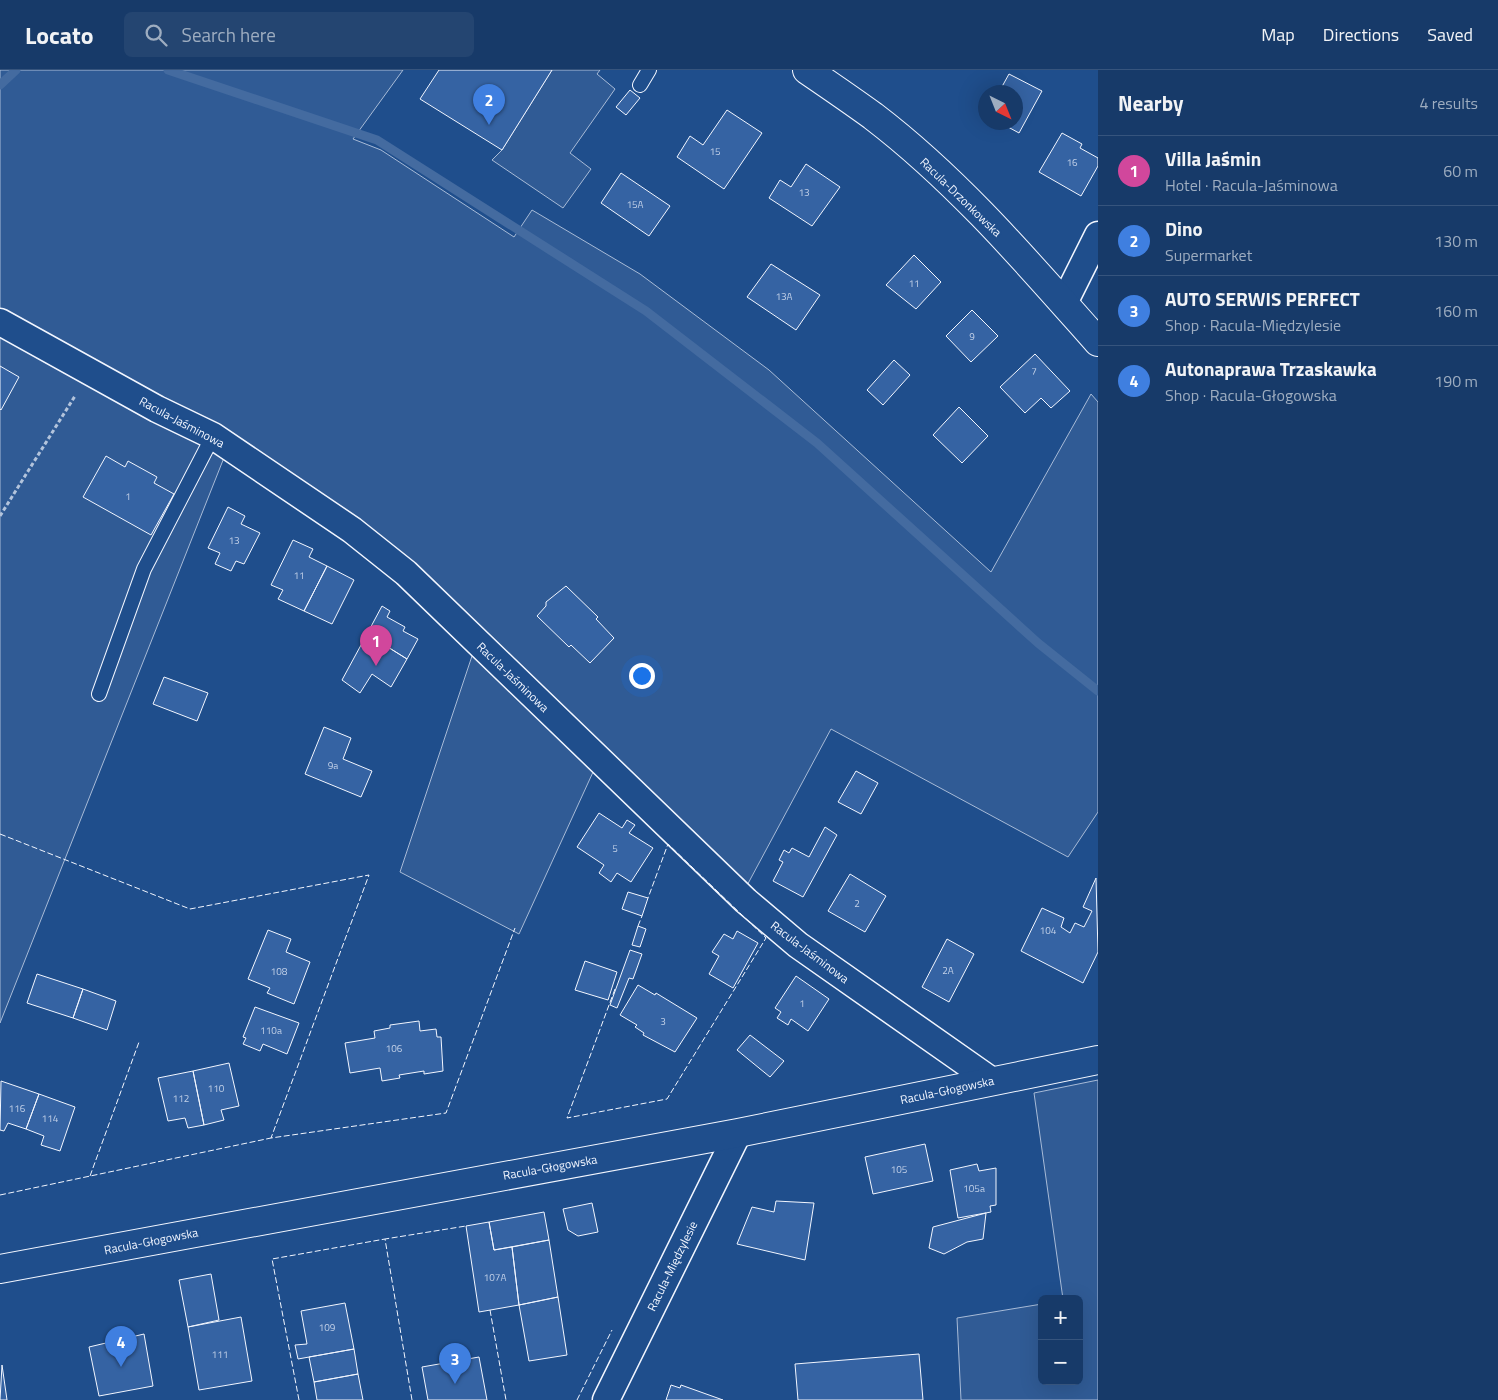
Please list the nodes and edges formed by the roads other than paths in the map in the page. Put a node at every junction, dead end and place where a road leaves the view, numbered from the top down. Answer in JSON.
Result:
{"nodes":[{"id":1,"x":650,"y":70,"type":"edge"},
{"id":2,"x":807,"y":70,"type":"edge"},
{"id":3,"x":640,"y":85,"type":"dead end"},
{"id":4,"x":1098,"y":235,"type":"edge"},
{"id":5,"x":1064,"y":303,"type":"junction"},
{"id":6,"x":0,"y":322,"type":"edge"},
{"id":7,"x":1098,"y":342,"type":"edge"},
{"id":8,"x":213,"y":436,"type":"junction"},
{"id":9,"x":99,"y":694,"type":"dead end"},
{"id":10,"x":1098,"y":1060,"type":"edge"},
{"id":11,"x":992,"y":1081,"type":"junction"},
{"id":12,"x":738,"y":1133,"type":"junction"},
{"id":13,"x":0,"y":1269,"type":"edge"},
{"id":14,"x":606,"y":1400,"type":"edge"}],
"edges":[{"from":1,"to":3,"type":"lane"},
{"from":2,"to":5,"type":"street","name":"Racula-Drzonkowska"},
{"from":4,"to":5,"type":"street"},
{"from":5,"to":7,"type":"street","name":"Racula-Drzonkowska"},
{"from":6,"to":8,"type":"street","name":"Racula-Jaśminowa"},
{"from":8,"to":9,"type":"lane"},
{"from":8,"to":11,"type":"street","name":"Racula-Jaśminowa"},
{"from":10,"to":11,"type":"street","name":"Racula-Głogowska"},
{"from":11,"to":12,"type":"street","name":"Racula-Głogowska"},
{"from":12,"to":13,"type":"street","name":"Racula-Głogowska"},
{"from":12,"to":14,"type":"street","name":"Racula-Międzylesie"}]}
